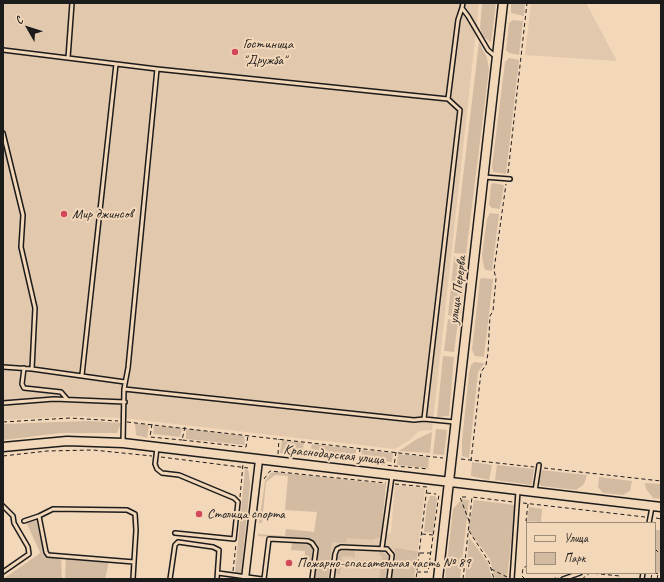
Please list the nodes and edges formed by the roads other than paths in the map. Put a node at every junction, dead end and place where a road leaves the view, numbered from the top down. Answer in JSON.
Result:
{"nodes":[{"id":1,"x":72,"y":3,"type":"edge"},
{"id":2,"x":463,"y":3,"type":"edge"},
{"id":3,"x":503,"y":3,"type":"edge"},
{"id":4,"x":462,"y":8,"type":"junction"},
{"id":5,"x":3,"y":50,"type":"edge"},
{"id":6,"x":68,"y":58,"type":"junction"},
{"id":7,"x":497,"y":58,"type":"junction"},
{"id":8,"x":116,"y":64,"type":"junction"},
{"id":9,"x":157,"y":68,"type":"junction"},
{"id":10,"x":448,"y":99,"type":"junction"},
{"id":11,"x":3,"y":132,"type":"edge"},
{"id":12,"x":484,"y":177,"type":"junction"},
{"id":13,"x":508,"y":179,"type":"road end"},
{"id":14,"x":3,"y":367,"type":"edge"},
{"id":15,"x":24,"y":368,"type":"junction"},
{"id":16,"x":32,"y":369,"type":"junction"},
{"id":17,"x":82,"y":375,"type":"junction"},
{"id":18,"x":125,"y":382,"type":"junction"},
{"id":19,"x":124,"y":389,"type":"junction"},
{"id":20,"x":66,"y":399,"type":"junction"},
{"id":21,"x":125,"y":402,"type":"junction"},
{"id":22,"x":3,"y":403,"type":"edge"},
{"id":23,"x":424,"y":419,"type":"junction"},
{"id":24,"x":456,"y":423,"type":"junction"},
{"id":25,"x":123,"y":443,"type":"junction"},
{"id":26,"x":3,"y":447,"type":"edge"},
{"id":27,"x":157,"y":447,"type":"junction"},
{"id":28,"x":259,"y":460,"type":"junction"},
{"id":29,"x":539,"y":466,"type":"road end"},
{"id":30,"x":392,"y":474,"type":"junction"},
{"id":31,"x":449,"y":482,"type":"junction"},
{"id":32,"x":518,"y":491,"type":"junction"},
{"id":33,"x":535,"y":493,"type":"junction"},
{"id":34,"x":3,"y":506,"type":"edge"},
{"id":35,"x":652,"y":506,"type":"junction"},
{"id":36,"x":661,"y":507,"type":"edge"},
{"id":37,"x":38,"y":516,"type":"junction"},
{"id":38,"x":24,"y":521,"type":"dead end"},
{"id":39,"x":650,"y":522,"type":"edge"},
{"id":40,"x":176,"y":533,"type":"dead end"},
{"id":41,"x":382,"y":548,"type":"junction"},
{"id":42,"x":63,"y":551,"type":"dead end"},
{"id":43,"x":63,"y":556,"type":"junction"},
{"id":44,"x":134,"y":562,"type":"junction"},
{"id":45,"x":3,"y":572,"type":"edge"},
{"id":46,"x":218,"y":573,"type":"junction"},
{"id":47,"x":577,"y":574,"type":"edge"},
{"id":48,"x":245,"y":578,"type":"edge"},
{"id":49,"x":133,"y":579,"type":"edge"},
{"id":50,"x":170,"y":579,"type":"edge"},
{"id":51,"x":217,"y":579,"type":"edge"},
{"id":52,"x":263,"y":579,"type":"edge"},
{"id":53,"x":312,"y":579,"type":"edge"},
{"id":54,"x":332,"y":579,"type":"edge"},
{"id":55,"x":389,"y":579,"type":"edge"},
{"id":56,"x":438,"y":579,"type":"edge"},
{"id":57,"x":512,"y":579,"type":"edge"},
{"id":58,"x":563,"y":579,"type":"edge"}],
"edges":[{"from":1,"to":6,"type":"lane"},
{"from":2,"to":4,"type":"lane"},
{"from":3,"to":7,"type":"street","name":"улица Перерва"},
{"from":4,"to":7,"type":"lane"},
{"from":4,"to":10,"type":"lane"},
{"from":5,"to":6,"type":"lane"},
{"from":6,"to":8,"type":"lane"},
{"from":7,"to":12,"type":"street","name":"улица Перерва"},
{"from":8,"to":9,"type":"lane"},
{"from":8,"to":17,"type":"lane"},
{"from":9,"to":10,"type":"lane"},
{"from":9,"to":18,"type":"lane"},
{"from":10,"to":23,"type":"lane"},
{"from":11,"to":16,"type":"lane"},
{"from":12,"to":13,"type":"lane"},
{"from":12,"to":24,"type":"street","name":"улица Перерва"},
{"from":14,"to":15,"type":"lane"},
{"from":15,"to":16,"type":"lane"},
{"from":15,"to":20,"type":"lane"},
{"from":16,"to":17,"type":"lane"},
{"from":17,"to":18,"type":"lane"},
{"from":18,"to":19,"type":"lane"},
{"from":19,"to":21,"type":"lane"},
{"from":19,"to":23,"type":"lane"},
{"from":20,"to":21,"type":"lane"},
{"from":20,"to":22,"type":"lane"},
{"from":21,"to":25,"type":"lane"},
{"from":23,"to":24,"type":"lane"},
{"from":24,"to":31,"type":"street","name":"улица Перерва"},
{"from":25,"to":26,"type":"street","name":"Краснодарская улица"},
{"from":25,"to":27,"type":"street","name":"Краснодарская улица"},
{"from":27,"to":28,"type":"street","name":"Краснодарская улица"},
{"from":27,"to":40,"type":"lane"},
{"from":28,"to":30,"type":"street","name":"Краснодарская улица"},
{"from":28,"to":48,"type":"street"},
{"from":29,"to":33,"type":"lane"},
{"from":30,"to":31,"type":"street","name":"Краснодарская улица"},
{"from":30,"to":41,"type":"lane"},
{"from":31,"to":32,"type":"street","name":"Краснодарская улица"},
{"from":31,"to":56,"type":"street","name":"улица Перерва"},
{"from":32,"to":33,"type":"street","name":"Краснодарская улица"},
{"from":32,"to":57,"type":"lane"},
{"from":33,"to":35,"type":"street","name":"Краснодарская улица"},
{"from":34,"to":45,"type":"lane"},
{"from":35,"to":36,"type":"street","name":"Краснодарская улица"},
{"from":35,"to":39,"type":"lane"},
{"from":37,"to":38,"type":"lane"},
{"from":37,"to":43,"type":"lane"},
{"from":37,"to":44,"type":"lane"},
{"from":41,"to":54,"type":"lane"},
{"from":41,"to":55,"type":"lane"},
{"from":42,"to":43,"type":"lane"},
{"from":43,"to":44,"type":"lane"},
{"from":44,"to":49,"type":"lane"},
{"from":46,"to":48,"type":"lane"},
{"from":46,"to":50,"type":"lane"},
{"from":46,"to":51,"type":"lane"},
{"from":47,"to":58,"type":"lane"},
{"from":48,"to":52,"type":"lane"},
{"from":52,"to":53,"type":"lane"}]}
